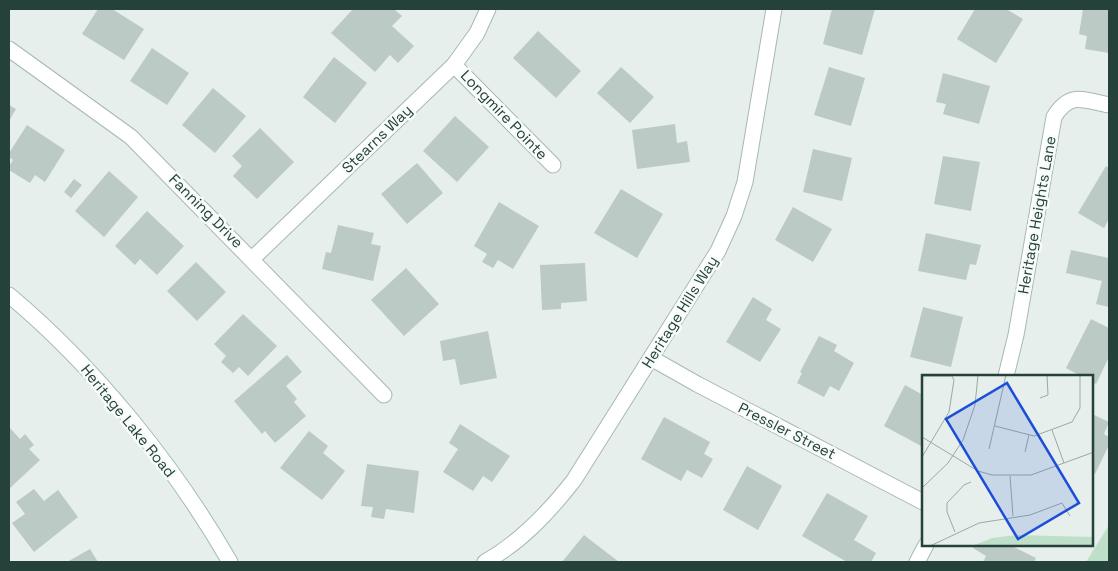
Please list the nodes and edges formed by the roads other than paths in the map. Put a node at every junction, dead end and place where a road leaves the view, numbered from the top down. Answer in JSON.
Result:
{"nodes":[{"id":1,"x":488,"y":9,"type":"edge"},
{"id":2,"x":774,"y":9,"type":"edge"},
{"id":3,"x":9,"y":48,"type":"edge"},
{"id":4,"x":454,"y":65,"type":"junction"},
{"id":5,"x":1109,"y":105,"type":"edge"},
{"id":6,"x":553,"y":165,"type":"dead end"},
{"id":7,"x":252,"y":259,"type":"junction"},
{"id":8,"x":9,"y":295,"type":"edge"},
{"id":9,"x":651,"y":358,"type":"junction"},
{"id":10,"x":1006,"y":375,"type":"edge"},
{"id":11,"x":384,"y":395,"type":"dead end"},
{"id":12,"x":922,"y":501,"type":"edge"},
{"id":13,"x":925,"y":546,"type":"edge"},
{"id":14,"x":230,"y":562,"type":"edge"},
{"id":15,"x":485,"y":562,"type":"edge"},
{"id":16,"x":917,"y":562,"type":"edge"}],
"edges":[{"from":1,"to":4,"type":"street","name":"Stearns Way"},
{"from":2,"to":9,"type":"street","name":"Heritage Hills Way"},
{"from":3,"to":7,"type":"street","name":"Fanning Drive"},
{"from":4,"to":6,"type":"street","name":"Longmire Pointe"},
{"from":4,"to":7,"type":"street","name":"Stearns Way"},
{"from":5,"to":10,"type":"street","name":"Heritage Heights Lane"},
{"from":7,"to":11,"type":"street","name":"Fanning Drive"},
{"from":8,"to":14,"type":"street","name":"Heritage Lake Road"},
{"from":9,"to":12,"type":"street","name":"Pressler Street"},
{"from":9,"to":15,"type":"street","name":"Heritage Hills Way"},
{"from":13,"to":16,"type":"street"}]}
